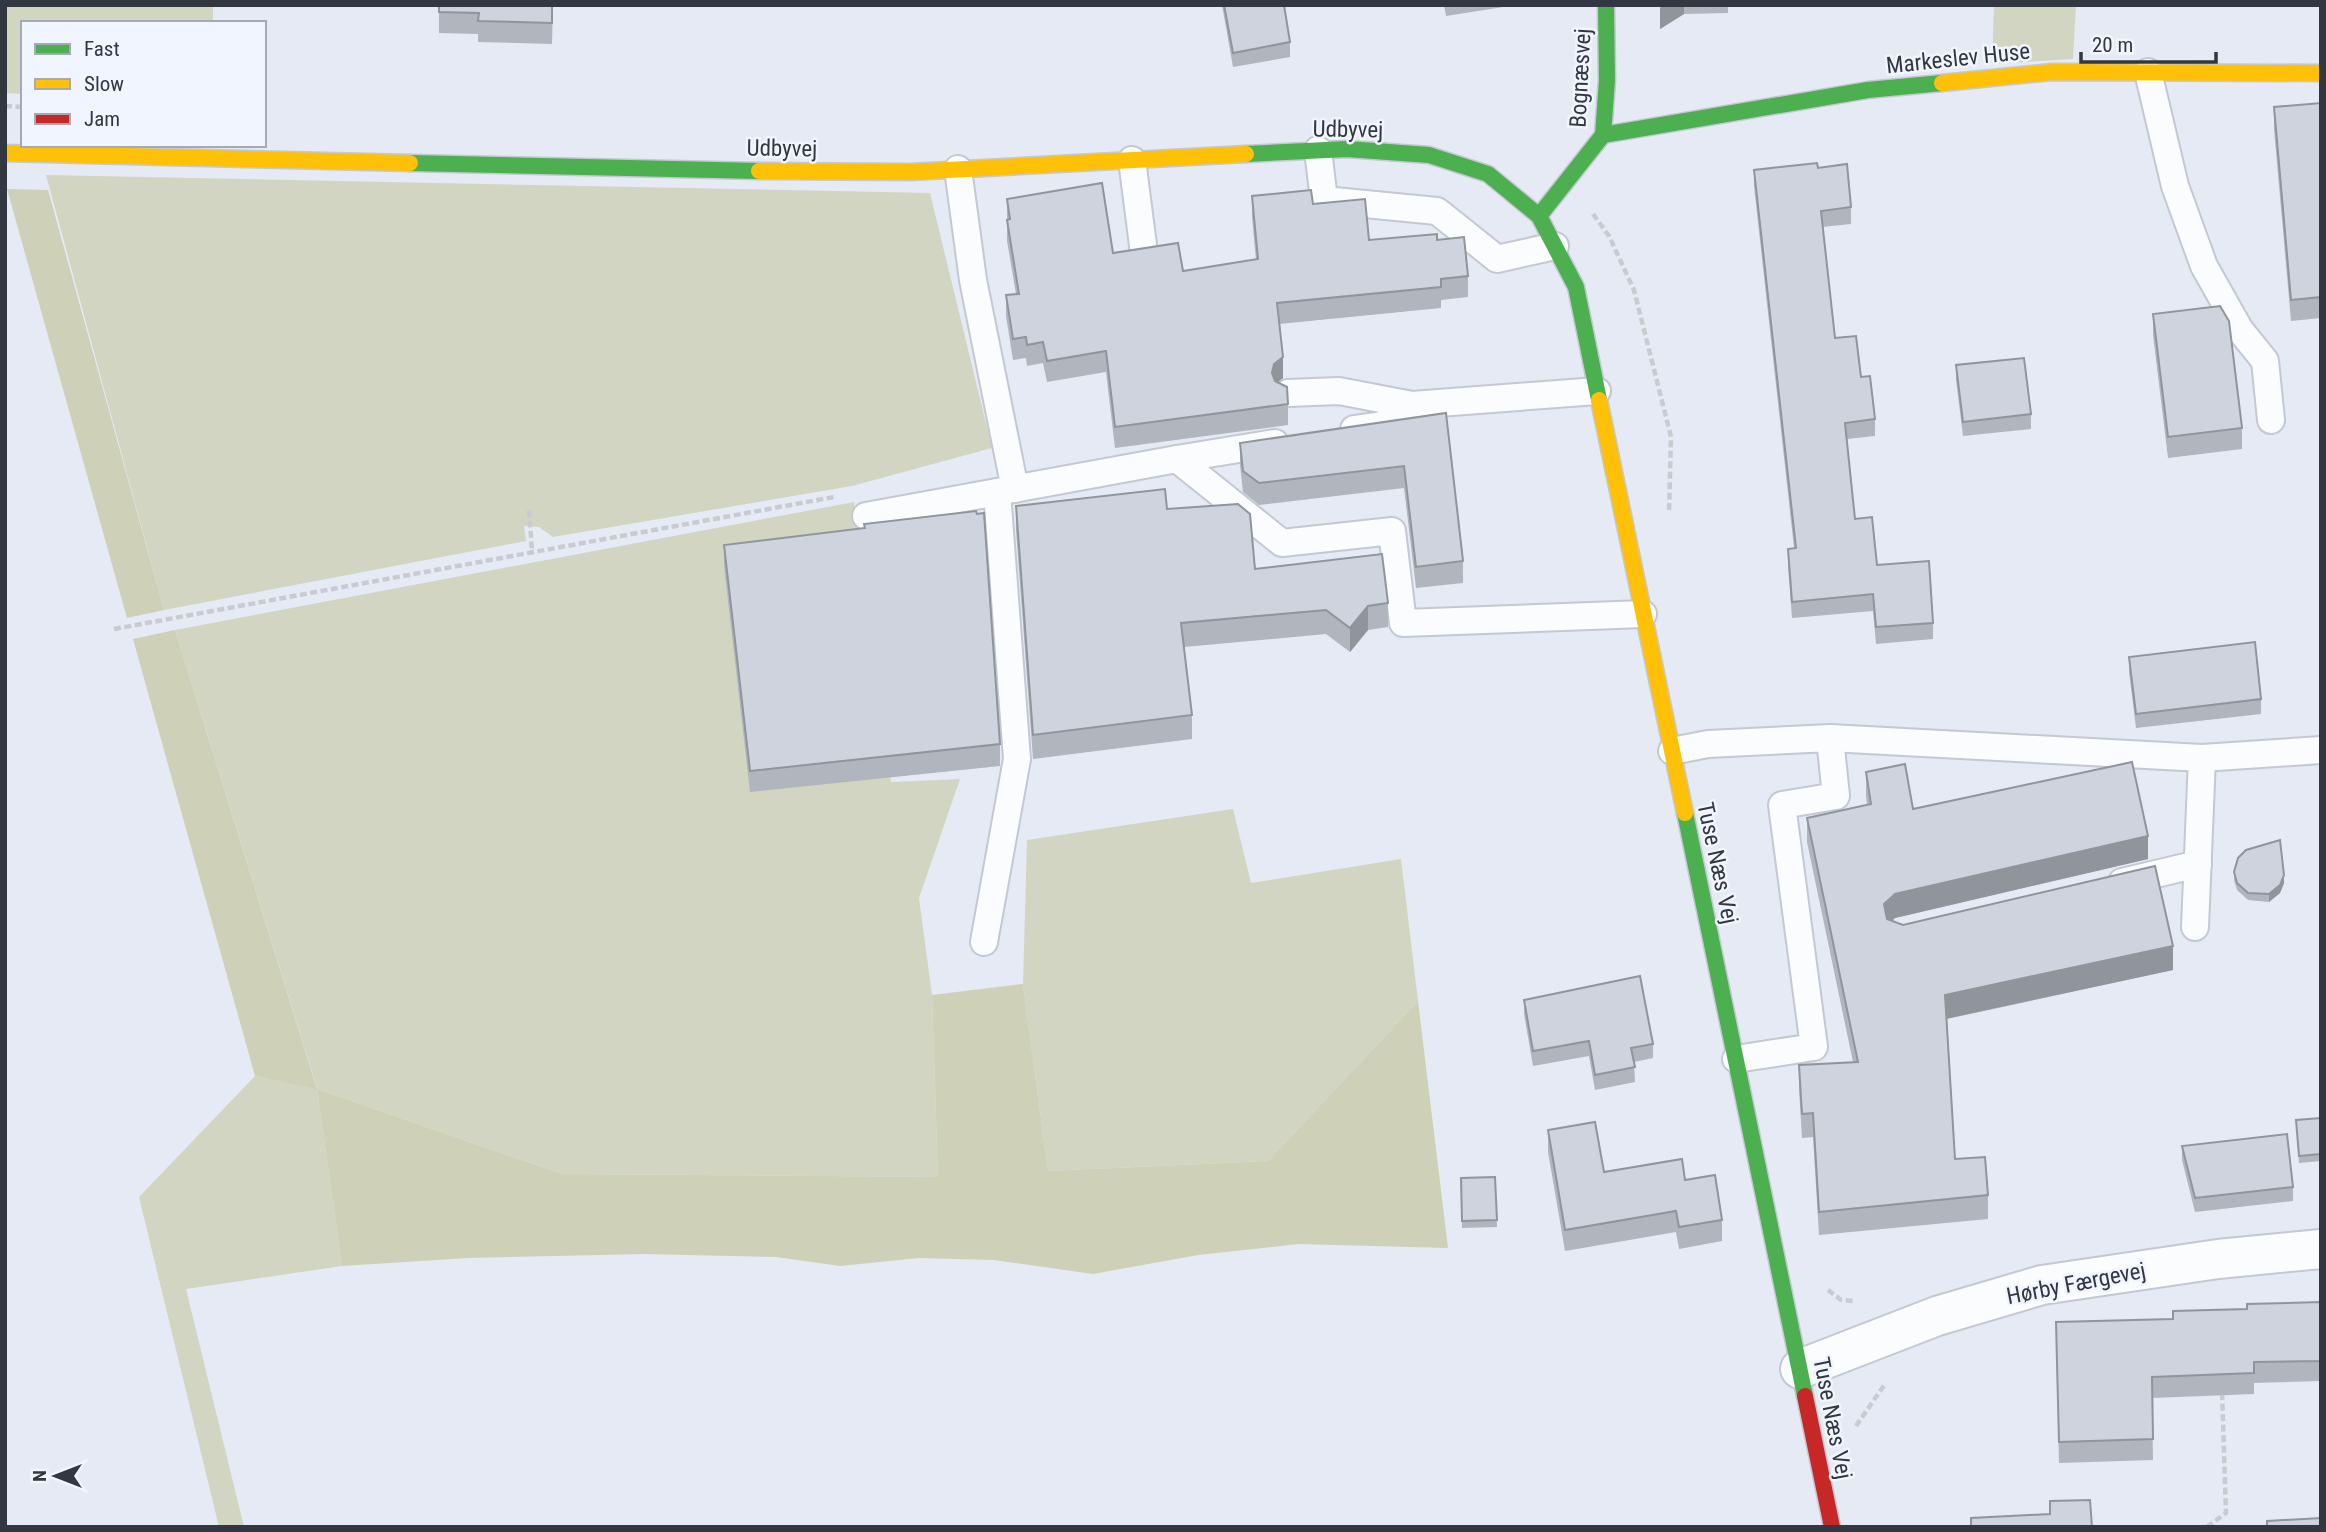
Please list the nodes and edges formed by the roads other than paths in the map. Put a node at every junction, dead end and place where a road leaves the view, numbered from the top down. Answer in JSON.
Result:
{"nodes":[{"id":1,"x":1606,"y":5,"type":"edge"},
{"id":2,"x":2148,"y":72,"type":"junction"},
{"id":3,"x":2321,"y":73,"type":"edge"},
{"id":4,"x":1603,"y":135,"type":"junction"},
{"id":5,"x":1318,"y":150,"type":"junction"},
{"id":6,"x":5,"y":153,"type":"edge"},
{"id":7,"x":1132,"y":160,"type":"junction"},
{"id":8,"x":958,"y":169,"type":"junction"},
{"id":9,"x":1539,"y":216,"type":"junction"},
{"id":10,"x":1555,"y":246,"type":"junction"},
{"id":11,"x":1144,"y":253,"type":"edge"},
{"id":12,"x":1597,"y":391,"type":"junction"},
{"id":13,"x":1288,"y":393,"type":"edge"},
{"id":14,"x":1412,"y":405,"type":"junction"},
{"id":15,"x":2271,"y":420,"type":"dead end"},
{"id":16,"x":1327,"y":434,"type":"edge"},
{"id":17,"x":1300,"y":439,"type":"edge"},
{"id":18,"x":1177,"y":459,"type":"junction"},
{"id":19,"x":1006,"y":491,"type":"junction"},
{"id":20,"x":877,"y":514,"type":"road end"},
{"id":21,"x":1643,"y":614,"type":"junction"},
{"id":22,"x":1830,"y":738,"type":"junction"},
{"id":23,"x":2321,"y":750,"type":"edge"},
{"id":24,"x":1672,"y":751,"type":"junction"},
{"id":25,"x":2202,"y":758,"type":"junction"},
{"id":26,"x":2198,"y":864,"type":"junction"},
{"id":27,"x":2103,"y":886,"type":"edge"},
{"id":28,"x":2195,"y":927,"type":"dead end"},
{"id":29,"x":984,"y":942,"type":"dead end"},
{"id":30,"x":1736,"y":1059,"type":"junction"},
{"id":31,"x":2321,"y":1249,"type":"edge"},
{"id":32,"x":1800,"y":1369,"type":"junction"},
{"id":33,"x":1832,"y":1527,"type":"edge"}],
"edges":[{"from":1,"to":4,"type":"street","name":"Bognæsvej"},
{"from":2,"to":3,"type":"street","name":"Markeslev Huse"},
{"from":2,"to":4,"type":"street","name":"Markeslev Huse"},
{"from":2,"to":15,"type":"lane"},
{"from":4,"to":9,"type":"street","name":"Bognæsvej"},
{"from":5,"to":7,"type":"street","name":"Udbyvej"},
{"from":5,"to":9,"type":"street","name":"Udbyvej"},
{"from":5,"to":10,"type":"lane"},
{"from":6,"to":8,"type":"street","name":"Udbyvej"},
{"from":7,"to":8,"type":"street","name":"Udbyvej"},
{"from":7,"to":11,"type":"lane"},
{"from":8,"to":19,"type":"lane"},
{"from":9,"to":10,"type":"street","name":"Tuse Næs Vej"},
{"from":10,"to":12,"type":"street","name":"Tuse Næs Vej"},
{"from":12,"to":14,"type":"lane"},
{"from":12,"to":21,"type":"street","name":"Tuse Næs Vej"},
{"from":13,"to":14,"type":"lane"},
{"from":14,"to":16,"type":"lane"},
{"from":17,"to":18,"type":"lane"},
{"from":18,"to":19,"type":"lane"},
{"from":18,"to":21,"type":"lane"},
{"from":19,"to":20,"type":"lane"},
{"from":19,"to":29,"type":"lane"},
{"from":21,"to":24,"type":"street","name":"Tuse Næs Vej"},
{"from":22,"to":24,"type":"lane"},
{"from":22,"to":25,"type":"lane"},
{"from":22,"to":30,"type":"lane"},
{"from":23,"to":25,"type":"lane"},
{"from":24,"to":30,"type":"street","name":"Tuse Næs Vej"},
{"from":25,"to":26,"type":"lane"},
{"from":26,"to":27,"type":"lane"},
{"from":26,"to":28,"type":"lane"},
{"from":30,"to":32,"type":"street","name":"Tuse Næs Vej"},
{"from":31,"to":32,"type":"street","name":"Hørby Færgevej"},
{"from":32,"to":33,"type":"street","name":"Tuse Næs Vej"}]}
